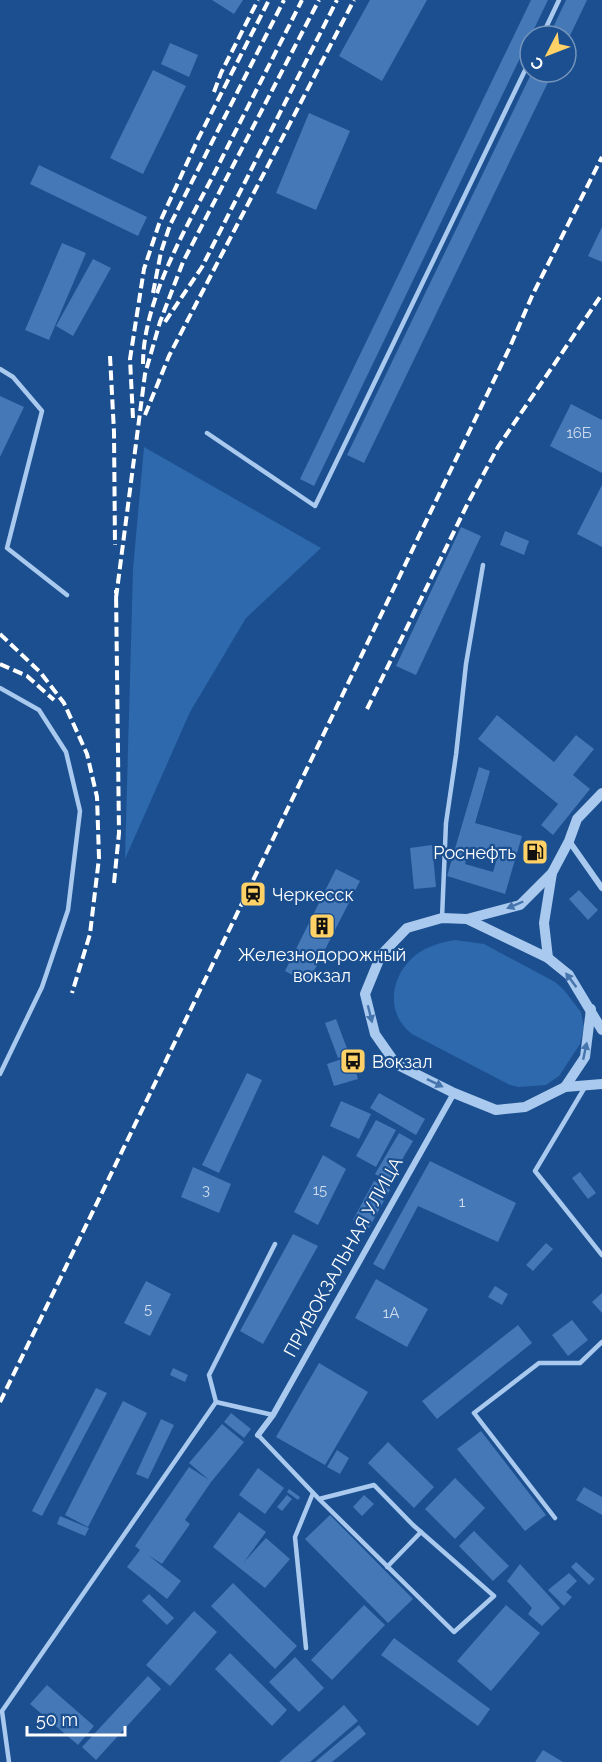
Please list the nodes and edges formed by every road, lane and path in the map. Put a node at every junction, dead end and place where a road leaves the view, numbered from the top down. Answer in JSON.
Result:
{"nodes":[{"id":1,"x":559,"y":0,"type":"edge"},
{"id":2,"x":548,"y":24,"type":"edge"},
{"id":3,"x":518,"y":84,"type":"edge"},
{"id":4,"x":0,"y":369,"type":"edge"},
{"id":5,"x":207,"y":433,"type":"dead end"},
{"id":6,"x":483,"y":565,"type":"dead end"},
{"id":7,"x":67,"y":595,"type":"dead end"},
{"id":8,"x":0,"y":688,"type":"edge"},
{"id":9,"x":602,"y":793,"type":"edge"},
{"id":10,"x":569,"y":841,"type":"junction"},
{"id":11,"x":552,"y":873,"type":"junction"},
{"id":12,"x":602,"y":888,"type":"edge"},
{"id":13,"x":442,"y":918,"type":"junction"},
{"id":14,"x":467,"y":919,"type":"junction"},
{"id":15,"x":548,"y":958,"type":"junction"},
{"id":16,"x":591,"y":1009,"type":"junction"},
{"id":17,"x":602,"y":1030,"type":"edge"},
{"id":18,"x":0,"y":1074,"type":"edge"},
{"id":19,"x":586,"y":1084,"type":"junction"},
{"id":20,"x":602,"y":1084,"type":"edge"},
{"id":21,"x":566,"y":1087,"type":"junction"},
{"id":22,"x":454,"y":1093,"type":"junction"},
{"id":23,"x":275,"y":1244,"type":"dead end"},
{"id":24,"x":602,"y":1255,"type":"edge"},
{"id":25,"x":602,"y":1342,"type":"edge"},
{"id":26,"x":216,"y":1402,"type":"junction"},
{"id":27,"x":273,"y":1415,"type":"junction"},
{"id":28,"x":258,"y":1435,"type":"joint"},
{"id":29,"x":313,"y":1493,"type":"junction"},
{"id":30,"x":319,"y":1499,"type":"junction"},
{"id":31,"x":555,"y":1518,"type":"dead end"},
{"id":32,"x":421,"y":1532,"type":"junction"},
{"id":33,"x":387,"y":1567,"type":"junction"},
{"id":34,"x":306,"y":1648,"type":"dead end"},
{"id":35,"x":9,"y":1762,"type":"edge"}],
"edges":[{"from":1,"to":2,"type":"lane"},
{"from":3,"to":5,"type":"lane"},
{"from":4,"to":7,"type":"lane"},
{"from":6,"to":13,"type":"lane"},
{"from":8,"to":18,"type":"lane"},
{"from":9,"to":10,"type":"street"},
{"from":10,"to":11,"type":"street"},
{"from":10,"to":12,"type":"street"},
{"from":11,"to":14,"type":"street","one_way":true},
{"from":11,"to":15,"type":"street"},
{"from":13,"to":14,"type":"street"},
{"from":13,"to":22,"type":"street","one_way":true},
{"from":14,"to":15,"type":"street"},
{"from":16,"to":15,"type":"street","one_way":true},
{"from":16,"to":17,"type":"street"},
{"from":21,"to":16,"type":"street","one_way":true},
{"from":19,"to":20,"type":"street"},
{"from":19,"to":21,"type":"street"},
{"from":19,"to":24,"type":"lane"},
{"from":21,"to":22,"type":"street"},
{"from":22,"to":27,"type":"street","name":"ПРИВОКЗАЛЬНАЯ УЛИЦА"},
{"from":23,"to":26,"type":"lane"},
{"from":25,"to":31,"type":"lane"},
{"from":26,"to":27,"type":"lane"},
{"from":26,"to":35,"type":"lane"},
{"from":27,"to":28,"type":"street","name":"ПРИВОКЗАЛЬНАЯ УЛИЦА"},
{"from":28,"to":29,"type":"lane"},
{"from":29,"to":30,"type":"lane"},
{"from":29,"to":34,"type":"lane"},
{"from":30,"to":32,"type":"lane"},
{"from":30,"to":33,"type":"lane"},
{"from":32,"to":33,"type":"lane"},
{"from":32,"to":33,"type":"lane"}]}
